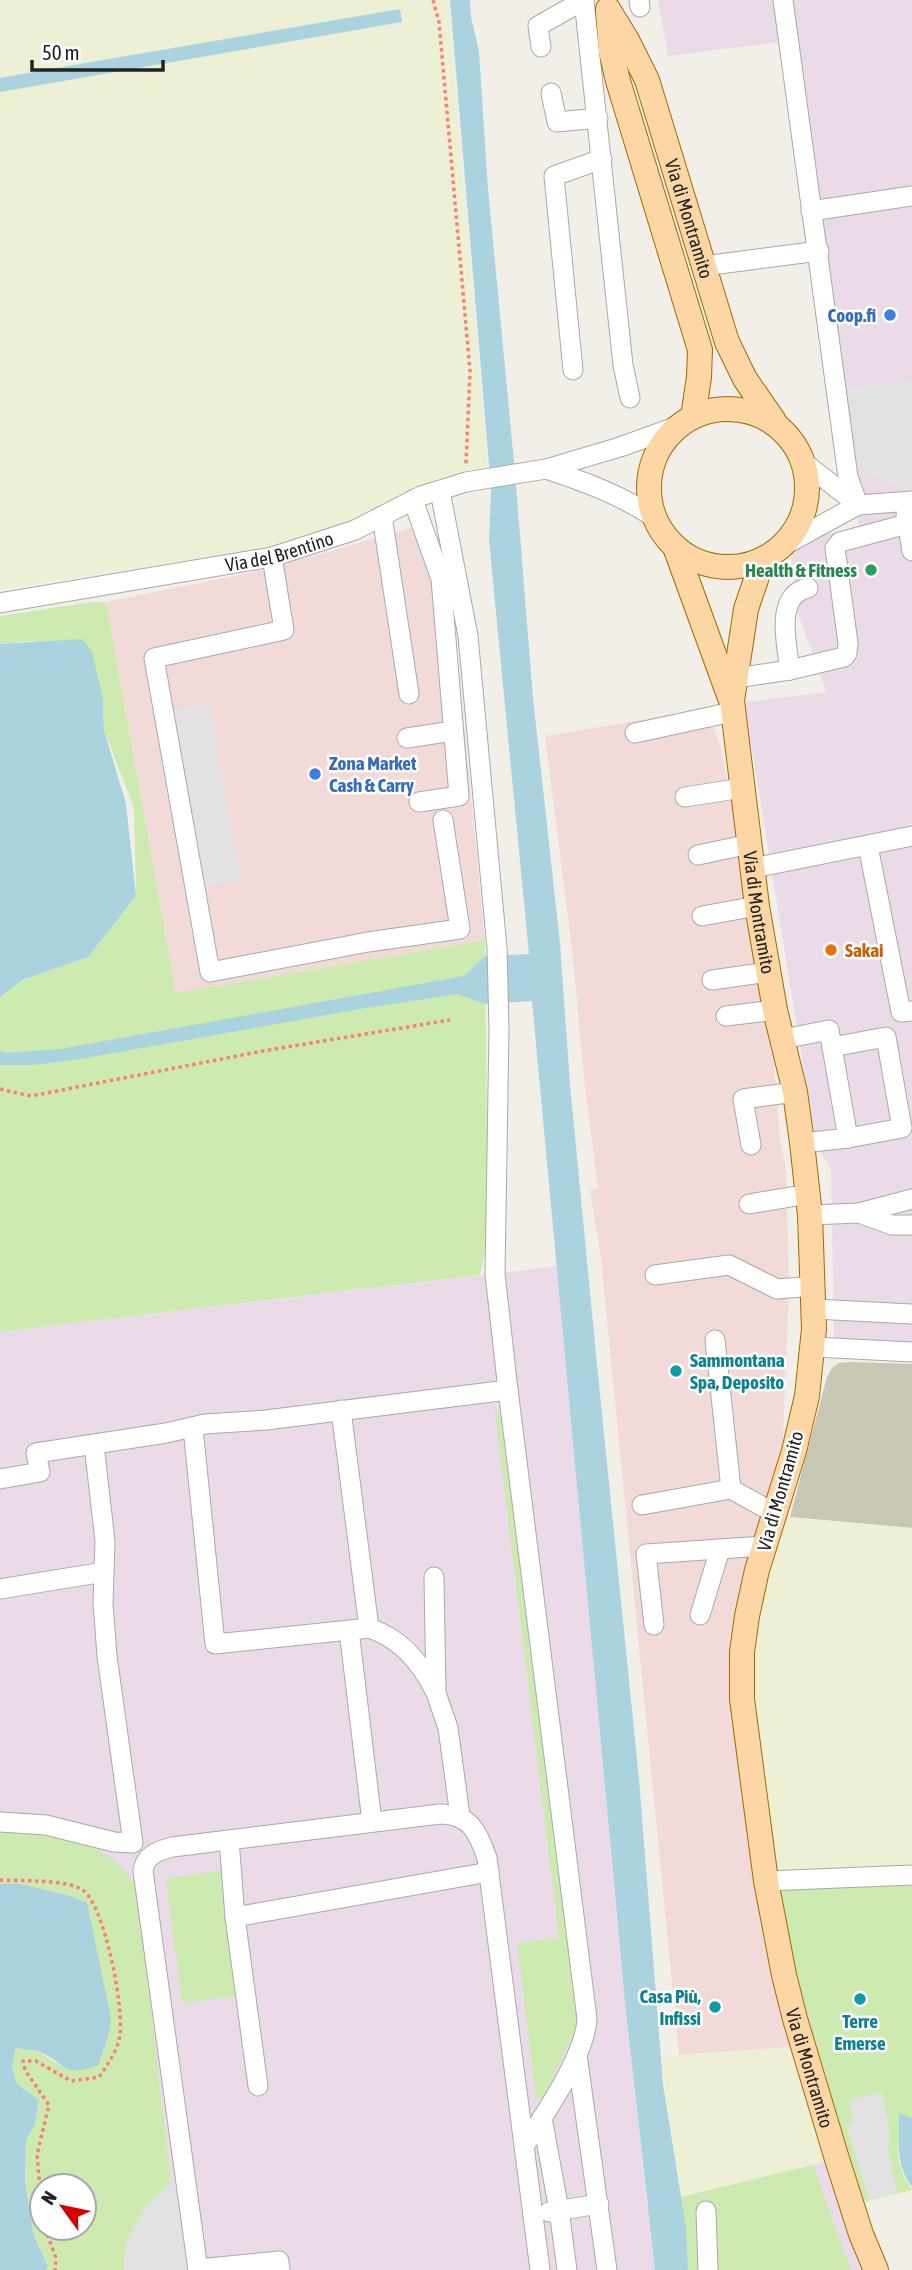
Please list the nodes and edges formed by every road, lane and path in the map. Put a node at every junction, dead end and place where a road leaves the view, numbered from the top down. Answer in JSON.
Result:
{"nodes":[{"id":1,"x":433,"y":0,"type":"edge"},
{"id":2,"x":584,"y":0,"type":"edge"},
{"id":3,"x":783,"y":0,"type":"edge"},
{"id":4,"x":607,"y":4,"type":"edge"},
{"id":5,"x":541,"y":47,"type":"dead end"},
{"id":6,"x":551,"y":93,"type":"dead end"},
{"id":7,"x":598,"y":118,"type":"junction"},
{"id":8,"x":602,"y":159,"type":"junction"},
{"id":9,"x":912,"y":196,"type":"edge"},
{"id":10,"x":811,"y":211,"type":"junction"},
{"id":11,"x":819,"y":251,"type":"junction"},
{"id":12,"x":705,"y":266,"type":"junction"},
{"id":13,"x":573,"y":370,"type":"dead end"},
{"id":14,"x":630,"y":398,"type":"dead end"},
{"id":15,"x":687,"y":421,"type":"junction"},
{"id":16,"x":776,"y":425,"type":"junction"},
{"id":17,"x":802,"y":461,"type":"junction"},
{"id":18,"x":539,"y":470,"type":"junction"},
{"id":19,"x":466,"y":482,"type":"junction"},
{"id":20,"x":440,"y":491,"type":"junction"},
{"id":21,"x":413,"y":500,"type":"junction"},
{"id":22,"x":908,"y":502,"type":"edge"},
{"id":23,"x":858,"y":505,"type":"junction"},
{"id":24,"x":382,"y":516,"type":"junction"},
{"id":25,"x":655,"y":518,"type":"junction"},
{"id":26,"x":908,"y":524,"type":"junction"},
{"id":27,"x":676,"y":547,"type":"junction"},
{"id":28,"x":912,"y":551,"type":"edge"},
{"id":29,"x":772,"y":553,"type":"junction"},
{"id":30,"x":272,"y":557,"type":"junction"},
{"id":31,"x":808,"y":588,"type":"dead end"},
{"id":32,"x":0,"y":603,"type":"edge"},
{"id":33,"x":790,"y":670,"type":"junction"},
{"id":34,"x":409,"y":694,"type":"dead end"},
{"id":35,"x":733,"y":697,"type":"junction"},
{"id":36,"x":453,"y":731,"type":"junction"},
{"id":37,"x":635,"y":733,"type":"dead end"},
{"id":38,"x":407,"y":738,"type":"dead end"},
{"id":39,"x":742,"y":788,"type":"junction"},
{"id":40,"x":685,"y":797,"type":"dead end"},
{"id":41,"x":419,"y":802,"type":"dead end"},
{"id":42,"x":443,"y":820,"type":"dead end"},
{"id":43,"x":912,"y":836,"type":"edge"},
{"id":44,"x":868,"y":846,"type":"junction"},
{"id":45,"x":698,"y":855,"type":"dead end"},
{"id":46,"x":751,"y":856,"type":"junction"},
{"id":47,"x":757,"y":906,"type":"junction"},
{"id":48,"x":702,"y":916,"type":"dead end"},
{"id":49,"x":768,"y":972,"type":"junction"},
{"id":50,"x":712,"y":980,"type":"dead end"},
{"id":51,"x":775,"y":1010,"type":"junction"},
{"id":52,"x":912,"y":1011,"type":"edge"},
{"id":53,"x":726,"y":1016,"type":"dead end"},
{"id":54,"x":450,"y":1020,"type":"dead end"},
{"id":55,"x":783,"y":1039,"type":"junction"},
{"id":56,"x":832,"y":1047,"type":"junction"},
{"id":57,"x":0,"y":1089,"type":"edge"},
{"id":58,"x":794,"y":1092,"type":"junction"},
{"id":59,"x":848,"y":1138,"type":"junction"},
{"id":60,"x":802,"y":1143,"type":"junction"},
{"id":61,"x":751,"y":1145,"type":"dead end"},
{"id":62,"x":912,"y":1199,"type":"edge"},
{"id":63,"x":809,"y":1204,"type":"junction"},
{"id":64,"x":749,"y":1205,"type":"dead end"},
{"id":65,"x":859,"y":1213,"type":"junction"},
{"id":66,"x":912,"y":1225,"type":"edge"},
{"id":67,"x":654,"y":1275,"type":"dead end"},
{"id":68,"x":814,"y":1298,"type":"junction"},
{"id":69,"x":912,"y":1314,"type":"edge"},
{"id":70,"x":715,"y":1340,"type":"dead end"},
{"id":71,"x":814,"y":1347,"type":"junction"},
{"id":72,"x":912,"y":1352,"type":"edge"},
{"id":73,"x":508,"y":1390,"type":"junction"},
{"id":74,"x":341,"y":1410,"type":"junction"},
{"id":75,"x":192,"y":1428,"type":"junction"},
{"id":76,"x":94,"y":1445,"type":"junction"},
{"id":77,"x":0,"y":1479,"type":"edge"},
{"id":78,"x":731,"y":1489,"type":"junction"},
{"id":79,"x":642,"y":1505,"type":"dead end"},
{"id":80,"x":774,"y":1513,"type":"junction"},
{"id":81,"x":765,"y":1546,"type":"junction"},
{"id":82,"x":720,"y":1549,"type":"junction"},
{"id":83,"x":104,"y":1572,"type":"junction"},
{"id":84,"x":434,"y":1577,"type":"dead end"},
{"id":85,"x":0,"y":1589,"type":"edge"},
{"id":86,"x":700,"y":1615,"type":"dead end"},
{"id":87,"x":654,"y":1625,"type":"dead end"},
{"id":88,"x":359,"y":1629,"type":"junction"},
{"id":89,"x":436,"y":1693,"type":"junction"},
{"id":90,"x":460,"y":1816,"type":"junction"},
{"id":91,"x":0,"y":1822,"type":"edge"},
{"id":92,"x":372,"y":1822,"type":"junction"},
{"id":93,"x":229,"y":1840,"type":"junction"},
{"id":94,"x":133,"y":1843,"type":"junction"},
{"id":95,"x":150,"y":1856,"type":"junction"},
{"id":96,"x":489,"y":1871,"type":"junction"},
{"id":97,"x":912,"y":1875,"type":"edge"},
{"id":98,"x":0,"y":1880,"type":"edge"},
{"id":99,"x":766,"y":1881,"type":"junction"},
{"id":100,"x":235,"y":1917,"type":"junction"},
{"id":101,"x":577,"y":2055,"type":"junction"},
{"id":102,"x":258,"y":2086,"type":"dead end"},
{"id":103,"x":542,"y":2118,"type":"junction"},
{"id":104,"x":525,"y":2145,"type":"junction"},
{"id":105,"x":39,"y":2172,"type":"edge"},
{"id":106,"x":599,"y":2204,"type":"junction"},
{"id":107,"x":559,"y":2210,"type":"junction"},
{"id":108,"x":706,"y":2211,"type":"dead end"},
{"id":109,"x":533,"y":2214,"type":"junction"},
{"id":110,"x":50,"y":2242,"type":"edge"},
{"id":111,"x":55,"y":2270,"type":"edge"},
{"id":112,"x":198,"y":2270,"type":"edge"},
{"id":113,"x":280,"y":2270,"type":"edge"},
{"id":114,"x":540,"y":2270,"type":"edge"},
{"id":115,"x":567,"y":2270,"type":"edge"},
{"id":116,"x":607,"y":2270,"type":"edge"},
{"id":117,"x":708,"y":2270,"type":"edge"},
{"id":118,"x":876,"y":2270,"type":"edge"}],
"edges":[{"from":1,"to":19,"type":"path"},
{"from":2,"to":5,"type":"street"},
{"from":2,"to":7,"type":"street"},
{"from":3,"to":10,"type":"street"},
{"from":4,"to":12,"type":"main road","name":"Via di Montramito"},
{"from":4,"to":15,"type":"main road","name":"Via di Montramito"},
{"from":6,"to":7,"type":"street"},
{"from":7,"to":8,"type":"street"},
{"from":8,"to":13,"type":"street"},
{"from":8,"to":14,"type":"street"},
{"from":9,"to":10,"type":"street"},
{"from":10,"to":11,"type":"street"},
{"from":11,"to":12,"type":"street"},
{"from":11,"to":23,"type":"street"},
{"from":12,"to":16,"type":"main road","name":"Via di Montramito"},
{"from":15,"to":16,"type":"main road","name":"Via di Montramito"},
{"from":15,"to":18,"type":"street","name":"Via del Brentino"},
{"from":15,"to":25,"type":"main road","name":"Via di Montramito"},
{"from":16,"to":17,"type":"main road","name":"Via di Montramito"},
{"from":17,"to":23,"type":"street"},
{"from":17,"to":29,"type":"main road","name":"Via di Montramito"},
{"from":18,"to":19,"type":"street","name":"Via del Brentino"},
{"from":18,"to":25,"type":"street","name":"Via del Brentino"},
{"from":19,"to":20,"type":"street","name":"Via del Brentino"},
{"from":20,"to":21,"type":"street","name":"Via del Brentino"},
{"from":20,"to":73,"type":"street"},
{"from":21,"to":24,"type":"street","name":"Via del Brentino"},
{"from":21,"to":36,"type":"street"},
{"from":22,"to":23,"type":"street"},
{"from":22,"to":26,"type":"street"},
{"from":23,"to":29,"type":"street"},
{"from":24,"to":30,"type":"street","name":"Via del Brentino"},
{"from":24,"to":34,"type":"street"},
{"from":25,"to":27,"type":"main road","name":"Via di Montramito"},
{"from":26,"to":28,"type":"street"},
{"from":26,"to":33,"type":"street"},
{"from":27,"to":29,"type":"main road","name":"Via di Montramito"},
{"from":27,"to":35,"type":"main road","name":"Via di Montramito"},
{"from":29,"to":35,"type":"main road","name":"Via di Montramito"},
{"from":30,"to":32,"type":"street","name":"Via del Brentino"},
{"from":30,"to":42,"type":"street"},
{"from":31,"to":33,"type":"street"},
{"from":33,"to":35,"type":"street"},
{"from":35,"to":37,"type":"street"},
{"from":35,"to":39,"type":"main road","name":"Via di Montramito"},
{"from":36,"to":38,"type":"street"},
{"from":36,"to":41,"type":"street"},
{"from":39,"to":40,"type":"street"},
{"from":39,"to":46,"type":"main road","name":"Via di Montramito"},
{"from":43,"to":44,"type":"street"},
{"from":44,"to":46,"type":"street"},
{"from":44,"to":52,"type":"street"},
{"from":45,"to":46,"type":"street"},
{"from":46,"to":47,"type":"main road","name":"Via di Montramito"},
{"from":47,"to":48,"type":"street"},
{"from":47,"to":49,"type":"main road","name":"Via di Montramito"},
{"from":49,"to":50,"type":"street"},
{"from":49,"to":51,"type":"main road","name":"Via di Montramito"},
{"from":51,"to":53,"type":"street"},
{"from":51,"to":55,"type":"main road","name":"Via di Montramito"},
{"from":54,"to":57,"type":"path"},
{"from":55,"to":56,"type":"street"},
{"from":55,"to":58,"type":"main road","name":"Via di Montramito"},
{"from":56,"to":59,"type":"street"},
{"from":56,"to":59,"type":"street"},
{"from":58,"to":60,"type":"main road","name":"Via di Montramito"},
{"from":58,"to":61,"type":"street"},
{"from":59,"to":60,"type":"street"},
{"from":60,"to":63,"type":"main road","name":"Via di Montramito"},
{"from":62,"to":65,"type":"street"},
{"from":63,"to":64,"type":"street"},
{"from":63,"to":65,"type":"street"},
{"from":63,"to":68,"type":"main road","name":"Via di Montramito"},
{"from":65,"to":66,"type":"street"},
{"from":67,"to":68,"type":"street"},
{"from":68,"to":69,"type":"street"},
{"from":68,"to":71,"type":"main road","name":"Via di Montramito"},
{"from":70,"to":78,"type":"street"},
{"from":71,"to":72,"type":"street"},
{"from":71,"to":80,"type":"main road","name":"Via di Montramito"},
{"from":73,"to":74,"type":"street"},
{"from":73,"to":101,"type":"street"},
{"from":74,"to":75,"type":"street"},
{"from":74,"to":88,"type":"street"},
{"from":75,"to":76,"type":"street"},
{"from":75,"to":88,"type":"street"},
{"from":76,"to":77,"type":"street"},
{"from":76,"to":83,"type":"street"},
{"from":78,"to":79,"type":"street"},
{"from":78,"to":80,"type":"street"},
{"from":80,"to":81,"type":"main road","name":"Via di Montramito"},
{"from":81,"to":82,"type":"street"},
{"from":81,"to":99,"type":"main road","name":"Via di Montramito"},
{"from":82,"to":86,"type":"street"},
{"from":82,"to":87,"type":"street"},
{"from":83,"to":85,"type":"street"},
{"from":83,"to":94,"type":"street"},
{"from":84,"to":89,"type":"street"},
{"from":88,"to":89,"type":"street"},
{"from":88,"to":92,"type":"street"},
{"from":89,"to":90,"type":"street"},
{"from":90,"to":92,"type":"street"},
{"from":90,"to":96,"type":"street"},
{"from":91,"to":94,"type":"street"},
{"from":92,"to":93,"type":"street"},
{"from":93,"to":95,"type":"street"},
{"from":93,"to":100,"type":"street"},
{"from":94,"to":95,"type":"street"},
{"from":95,"to":112,"type":"street"},
{"from":96,"to":100,"type":"street"},
{"from":96,"to":104,"type":"street"},
{"from":97,"to":99,"type":"street"},
{"from":98,"to":105,"type":"path"},
{"from":99,"to":118,"type":"main road","name":"Via di Montramito"},
{"from":100,"to":102,"type":"street"},
{"from":101,"to":103,"type":"street"},
{"from":101,"to":106,"type":"street"},
{"from":103,"to":104,"type":"street"},
{"from":103,"to":107,"type":"street"},
{"from":104,"to":109,"type":"street"},
{"from":106,"to":107,"type":"street"},
{"from":106,"to":116,"type":"street"},
{"from":107,"to":109,"type":"street"},
{"from":107,"to":115,"type":"street"},
{"from":108,"to":117,"type":"street"},
{"from":109,"to":114,"type":"street"},
{"from":110,"to":111,"type":"path"},
{"from":112,"to":113,"type":"street"}]}
